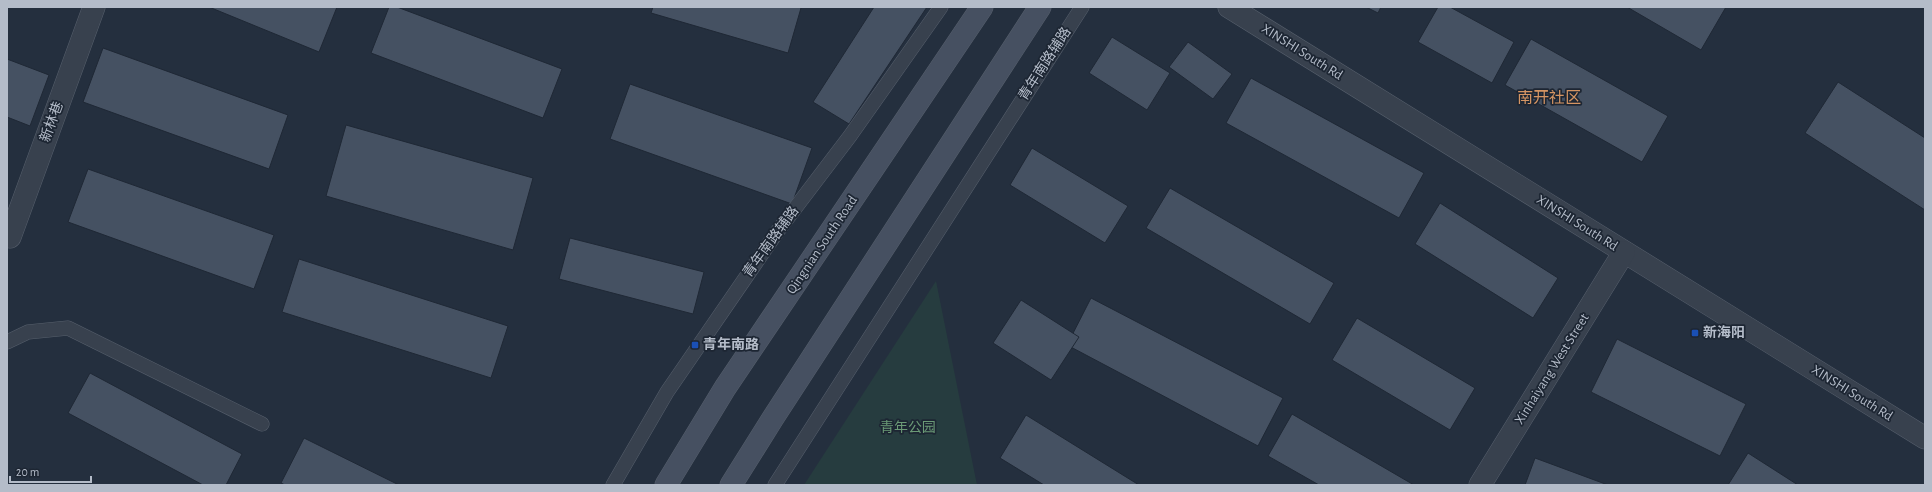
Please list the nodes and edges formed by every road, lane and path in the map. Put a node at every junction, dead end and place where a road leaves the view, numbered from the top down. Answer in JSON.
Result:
{"nodes":[{"id":1,"x":94,"y":7,"type":"edge"},
{"id":2,"x":941,"y":7,"type":"edge"},
{"id":3,"x":1040,"y":7,"type":"edge"},
{"id":4,"x":1082,"y":7,"type":"edge"},
{"id":5,"x":1229,"y":7,"type":"edge"},
{"id":6,"x":977,"y":11,"type":"edge"},
{"id":7,"x":10,"y":237,"type":"dead end"},
{"id":8,"x":1624,"y":252,"type":"junction"},
{"id":9,"x":7,"y":342,"type":"edge"},
{"id":10,"x":262,"y":424,"type":"dead end"},
{"id":11,"x":1925,"y":438,"type":"edge"},
{"id":12,"x":613,"y":485,"type":"edge"},
{"id":13,"x":666,"y":485,"type":"edge"},
{"id":14,"x":731,"y":485,"type":"edge"},
{"id":15,"x":775,"y":485,"type":"edge"},
{"id":16,"x":1480,"y":485,"type":"edge"}],
"edges":[{"from":1,"to":7,"type":"street","name":"新林巷"},
{"from":2,"to":12,"type":"lane","name":"青年南路辅路"},
{"from":3,"to":14,"type":"main road"},
{"from":4,"to":15,"type":"lane","name":"青年南路辅路"},
{"from":5,"to":8,"type":"street","name":"XINSHI South Rd"},
{"from":6,"to":13,"type":"main road","name":"Qingnian South Road"},
{"from":8,"to":11,"type":"street","name":"XINSHI South Rd"},
{"from":8,"to":16,"type":"street","name":"Xinhaiyang West Street"},
{"from":9,"to":10,"type":"lane"}]}
